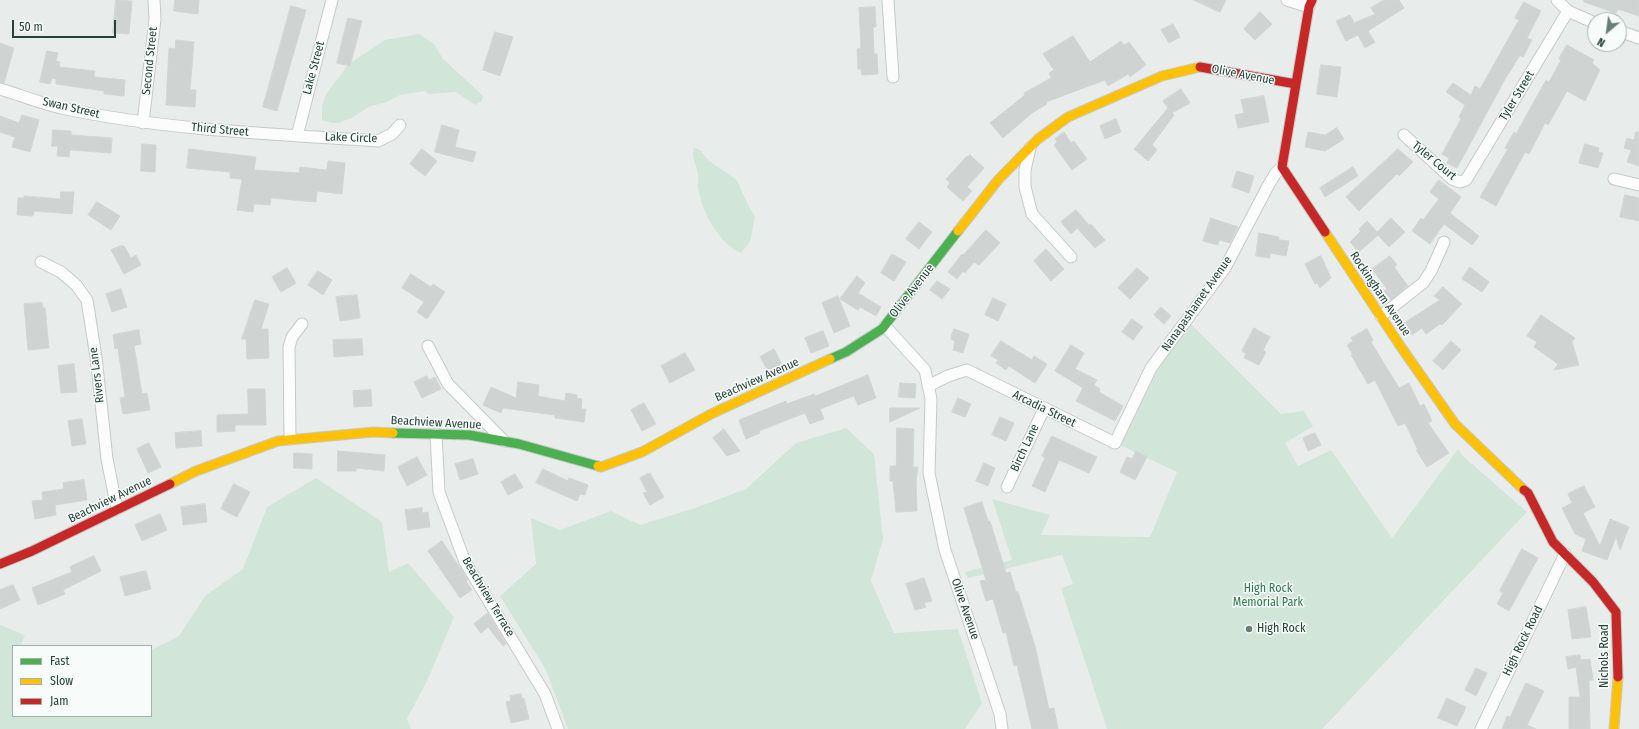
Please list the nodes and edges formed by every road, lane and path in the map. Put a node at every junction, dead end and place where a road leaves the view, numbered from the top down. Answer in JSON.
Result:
{"nodes":[{"id":1,"x":154,"y":0,"type":"edge"},
{"id":2,"x":332,"y":0,"type":"edge"},
{"id":3,"x":888,"y":0,"type":"edge"},
{"id":4,"x":1287,"y":0,"type":"edge"},
{"id":5,"x":1558,"y":0,"type":"edge"},
{"id":6,"x":1310,"y":4,"type":"edge"},
{"id":7,"x":1568,"y":11,"type":"junction"},
{"id":8,"x":1587,"y":19,"type":"edge"},
{"id":9,"x":1627,"y":34,"type":"edge"},
{"id":10,"x":1639,"y":38,"type":"edge"},
{"id":11,"x":893,"y":77,"type":"dead end"},
{"id":12,"x":1296,"y":84,"type":"junction"},
{"id":13,"x":0,"y":89,"type":"edge"},
{"id":14,"x":143,"y":123,"type":"junction"},
{"id":15,"x":400,"y":126,"type":"dead end"},
{"id":16,"x":1404,"y":135,"type":"dead end"},
{"id":17,"x":297,"y":136,"type":"junction"},
{"id":18,"x":1030,"y":147,"type":"junction"},
{"id":19,"x":1282,"y":167,"type":"junction"},
{"id":20,"x":1614,"y":179,"type":"dead end"},
{"id":21,"x":1466,"y":180,"type":"joint"},
{"id":22,"x":1639,"y":185,"type":"edge"},
{"id":23,"x":1444,"y":242,"type":"dead end"},
{"id":24,"x":1071,"y":257,"type":"dead end"},
{"id":25,"x":41,"y":262,"type":"dead end"},
{"id":26,"x":1381,"y":316,"type":"junction"},
{"id":27,"x":302,"y":324,"type":"dead end"},
{"id":28,"x":884,"y":326,"type":"junction"},
{"id":29,"x":428,"y":346,"type":"dead end"},
{"id":30,"x":928,"y":386,"type":"junction"},
{"id":31,"x":1137,"y":399,"type":"joint"},
{"id":32,"x":1044,"y":409,"type":"junction"},
{"id":33,"x":436,"y":434,"type":"junction"},
{"id":34,"x":290,"y":439,"type":"junction"},
{"id":35,"x":504,"y":441,"type":"junction"},
{"id":36,"x":1007,"y":486,"type":"dead end"},
{"id":37,"x":118,"y":509,"type":"junction"},
{"id":38,"x":1565,"y":554,"type":"junction"},
{"id":39,"x":0,"y":564,"type":"edge"},
{"id":40,"x":558,"y":729,"type":"edge"},
{"id":41,"x":1002,"y":729,"type":"edge"},
{"id":42,"x":1481,"y":729,"type":"edge"},
{"id":43,"x":1614,"y":729,"type":"edge"}],
"edges":[{"from":1,"to":14,"type":"street","name":"Second Street"},
{"from":2,"to":17,"type":"street","name":"Lake Street"},
{"from":3,"to":11,"type":"street"},
{"from":4,"to":6,"type":"street"},
{"from":5,"to":7,"type":"street"},
{"from":6,"to":12,"type":"street"},
{"from":7,"to":8,"type":"street"},
{"from":7,"to":21,"type":"street","name":"Tyler Street"},
{"from":9,"to":10,"type":"street"},
{"from":12,"to":18,"type":"street","name":"Olive Avenue"},
{"from":12,"to":19,"type":"street"},
{"from":13,"to":14,"type":"street","name":"Swan Street"},
{"from":14,"to":17,"type":"street","name":"Third Street"},
{"from":15,"to":17,"type":"street","name":"Lake Circle"},
{"from":16,"to":21,"type":"street","name":"Tyler Court"},
{"from":18,"to":24,"type":"street"},
{"from":18,"to":28,"type":"street","name":"Olive Avenue"},
{"from":19,"to":26,"type":"street","name":"Rockingham Avenue"},
{"from":19,"to":31,"type":"street","name":"Nanapashamet Avenue"},
{"from":20,"to":22,"type":"street"},
{"from":23,"to":26,"type":"street"},
{"from":25,"to":37,"type":"street","name":"Rivers Lane"},
{"from":26,"to":38,"type":"street","name":"Rockingham Avenue"},
{"from":27,"to":34,"type":"street"},
{"from":28,"to":30,"type":"street","name":"Olive Avenue"},
{"from":28,"to":35,"type":"street","name":"Beachview Avenue"},
{"from":29,"to":35,"type":"street"},
{"from":30,"to":32,"type":"street","name":"Arcadia Street"},
{"from":30,"to":41,"type":"street","name":"Olive Avenue"},
{"from":31,"to":32,"type":"street","name":"Arcadia Street"},
{"from":32,"to":36,"type":"street","name":"Birch Lane"},
{"from":33,"to":34,"type":"street","name":"Beachview Avenue"},
{"from":33,"to":35,"type":"street","name":"Beachview Avenue"},
{"from":33,"to":40,"type":"street","name":"Beachview Terrace"},
{"from":34,"to":37,"type":"street","name":"Beachview Avenue"},
{"from":37,"to":39,"type":"street","name":"Beachview Avenue"},
{"from":38,"to":42,"type":"street","name":"High Rock Road"},
{"from":38,"to":43,"type":"street","name":"Nichols Road"}]}
